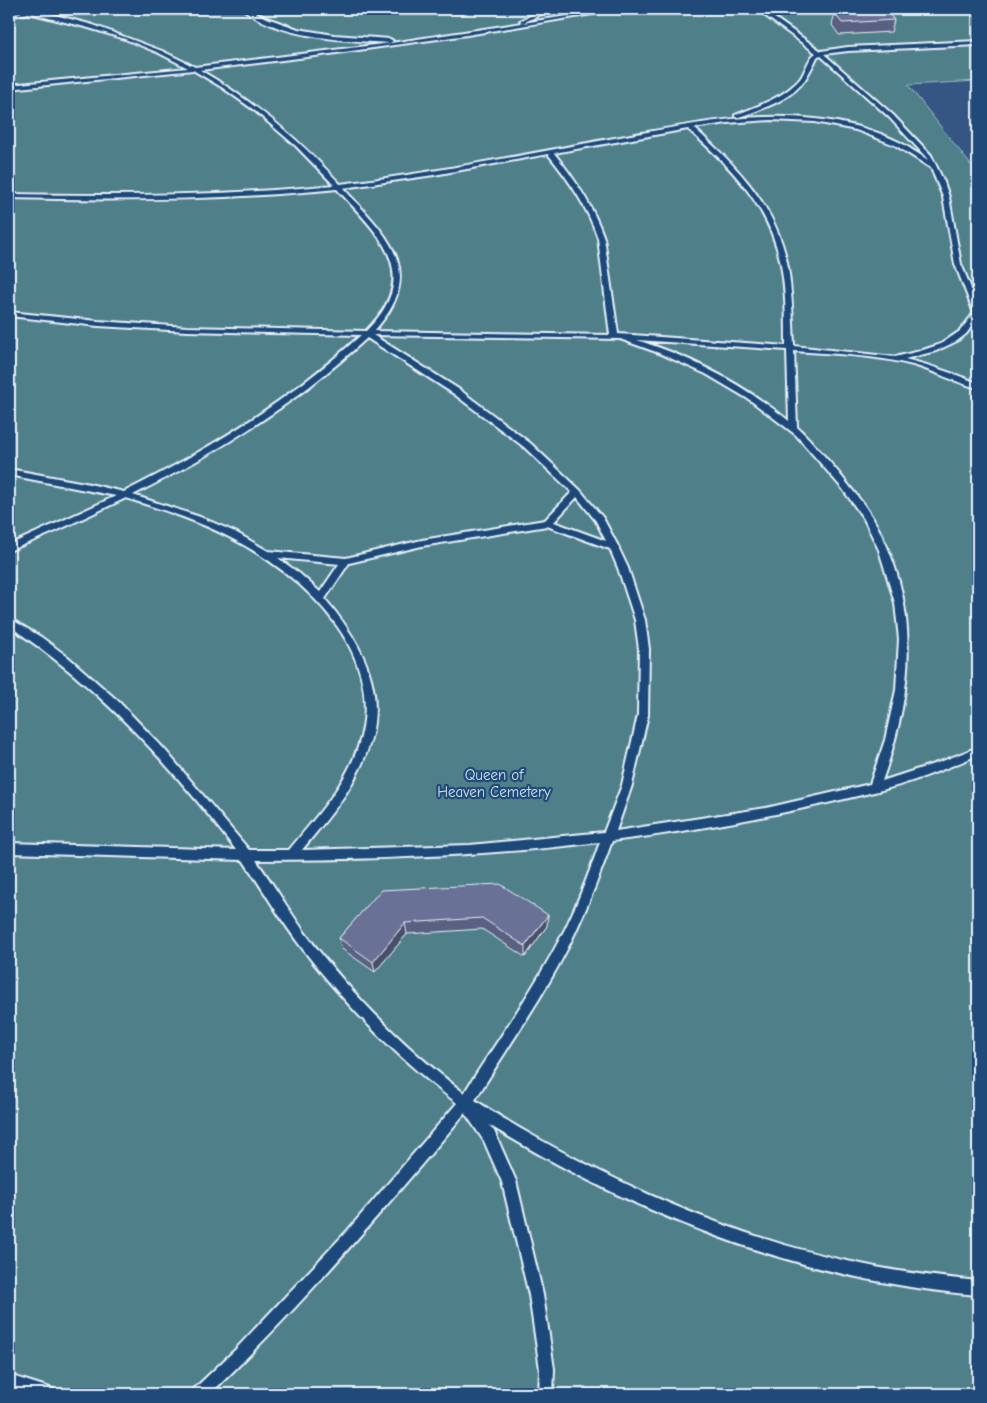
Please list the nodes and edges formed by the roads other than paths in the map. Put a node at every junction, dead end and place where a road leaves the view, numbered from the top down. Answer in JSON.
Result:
{"nodes":[{"id":1,"x":17,"y":9,"type":"edge"},
{"id":2,"x":43,"y":9,"type":"edge"},
{"id":3,"x":246,"y":9,"type":"edge"},
{"id":4,"x":548,"y":9,"type":"edge"},
{"id":5,"x":619,"y":9,"type":"edge"},
{"id":6,"x":759,"y":9,"type":"edge"},
{"id":7,"x":974,"y":9,"type":"edge"},
{"id":8,"x":30,"y":11,"type":"junction"},
{"id":9,"x":978,"y":13,"type":"edge"},
{"id":10,"x":9,"y":16,"type":"edge"},
{"id":11,"x":500,"y":29,"type":"junction"},
{"id":12,"x":420,"y":41,"type":"junction"},
{"id":13,"x":978,"y":43,"type":"edge"},
{"id":14,"x":820,"y":53,"type":"junction"},
{"id":15,"x":196,"y":69,"type":"junction"},
{"id":16,"x":9,"y":87,"type":"edge"},
{"id":17,"x":719,"y":122,"type":"junction"},
{"id":18,"x":689,"y":127,"type":"junction"},
{"id":19,"x":549,"y":151,"type":"junction"},
{"id":20,"x":935,"y":168,"type":"junction"},
{"id":21,"x":338,"y":187,"type":"junction"},
{"id":22,"x":9,"y":196,"type":"edge"},
{"id":23,"x":978,"y":313,"type":"edge"},
{"id":24,"x":9,"y":314,"type":"edge"},
{"id":25,"x":366,"y":334,"type":"junction"},
{"id":26,"x":614,"y":336,"type":"junction"},
{"id":27,"x":791,"y":348,"type":"junction"},
{"id":28,"x":892,"y":359,"type":"junction"},
{"id":29,"x":978,"y":386,"type":"edge"},
{"id":30,"x":793,"y":428,"type":"junction"},
{"id":31,"x":9,"y":472,"type":"edge"},
{"id":32,"x":577,"y":492,"type":"junction"},
{"id":33,"x":124,"y":496,"type":"junction"},
{"id":34,"x":548,"y":524,"type":"junction"},
{"id":35,"x":9,"y":548,"type":"edge"},
{"id":36,"x":615,"y":548,"type":"junction"},
{"id":37,"x":265,"y":554,"type":"junction"},
{"id":38,"x":346,"y":561,"type":"junction"},
{"id":39,"x":320,"y":599,"type":"junction"},
{"id":40,"x":9,"y":621,"type":"edge"},
{"id":41,"x":978,"y":751,"type":"edge"},
{"id":42,"x":874,"y":788,"type":"junction"},
{"id":43,"x":608,"y":838,"type":"junction"},
{"id":44,"x":9,"y":848,"type":"edge"},
{"id":45,"x":246,"y":855,"type":"junction"},
{"id":46,"x":292,"y":855,"type":"junction"},
{"id":47,"x":466,"y":1102,"type":"junction"},
{"id":48,"x":978,"y":1288,"type":"edge"},
{"id":49,"x":9,"y":1382,"type":"edge"},
{"id":50,"x":48,"y":1394,"type":"edge"},
{"id":51,"x":198,"y":1394,"type":"edge"},
{"id":52,"x":546,"y":1394,"type":"edge"}],
"edges":[{"from":1,"to":8,"type":"lane"},
{"from":2,"to":8,"type":"lane"},
{"from":3,"to":12,"type":"lane"},
{"from":4,"to":11,"type":"lane"},
{"from":5,"to":11,"type":"lane"},
{"from":6,"to":14,"type":"lane"},
{"from":7,"to":9,"type":"lane"},
{"from":8,"to":10,"type":"lane"},
{"from":8,"to":15,"type":"lane"},
{"from":11,"to":12,"type":"lane"},
{"from":12,"to":15,"type":"lane"},
{"from":13,"to":14,"type":"lane"},
{"from":14,"to":17,"type":"lane"},
{"from":14,"to":20,"type":"lane"},
{"from":15,"to":16,"type":"lane"},
{"from":15,"to":21,"type":"lane"},
{"from":17,"to":18,"type":"lane"},
{"from":17,"to":20,"type":"lane"},
{"from":18,"to":19,"type":"lane"},
{"from":18,"to":27,"type":"lane"},
{"from":19,"to":21,"type":"lane"},
{"from":19,"to":26,"type":"lane"},
{"from":20,"to":23,"type":"lane"},
{"from":21,"to":22,"type":"lane"},
{"from":21,"to":25,"type":"lane"},
{"from":23,"to":28,"type":"lane"},
{"from":24,"to":25,"type":"lane"},
{"from":25,"to":26,"type":"lane"},
{"from":25,"to":32,"type":"lane"},
{"from":25,"to":33,"type":"lane"},
{"from":26,"to":27,"type":"lane"},
{"from":26,"to":30,"type":"lane"},
{"from":27,"to":28,"type":"lane"},
{"from":27,"to":30,"type":"lane"},
{"from":28,"to":29,"type":"lane"},
{"from":30,"to":42,"type":"lane"},
{"from":31,"to":33,"type":"lane"},
{"from":32,"to":34,"type":"lane"},
{"from":32,"to":36,"type":"lane"},
{"from":33,"to":35,"type":"lane"},
{"from":33,"to":37,"type":"lane"},
{"from":34,"to":36,"type":"lane"},
{"from":34,"to":38,"type":"lane"},
{"from":36,"to":43,"type":"lane"},
{"from":37,"to":38,"type":"lane"},
{"from":37,"to":39,"type":"lane"},
{"from":38,"to":39,"type":"lane"},
{"from":39,"to":46,"type":"lane"},
{"from":40,"to":45,"type":"lane"},
{"from":41,"to":42,"type":"lane"},
{"from":42,"to":43,"type":"lane"},
{"from":43,"to":46,"type":"lane"},
{"from":43,"to":47,"type":"lane"},
{"from":44,"to":45,"type":"lane"},
{"from":45,"to":46,"type":"lane"},
{"from":45,"to":47,"type":"lane"},
{"from":47,"to":48,"type":"lane"},
{"from":47,"to":51,"type":"lane"},
{"from":47,"to":52,"type":"lane"},
{"from":49,"to":50,"type":"lane"}]}
